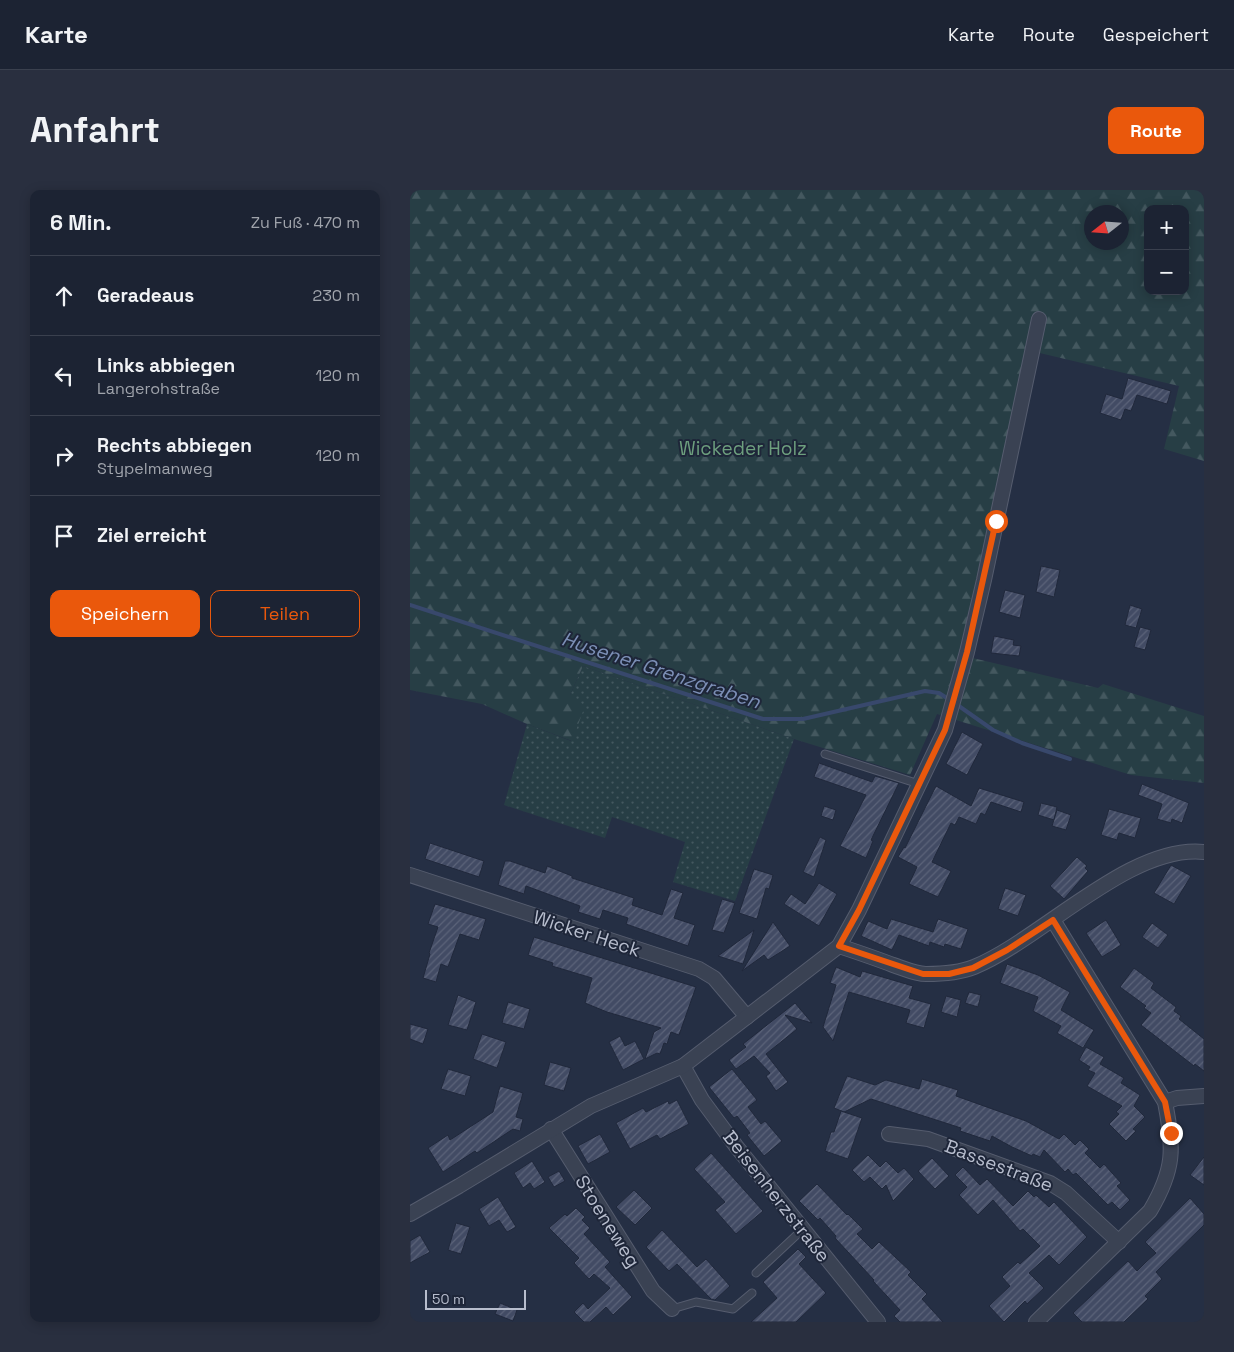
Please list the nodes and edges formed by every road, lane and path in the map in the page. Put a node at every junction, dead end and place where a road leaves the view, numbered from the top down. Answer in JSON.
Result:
{"nodes":[{"id":1,"x":1039,"y":319,"type":"dead end"},
{"id":2,"x":825,"y":754,"type":"dead end"},
{"id":3,"x":919,"y":784,"type":"junction"},
{"id":4,"x":1204,"y":852,"type":"edge"},
{"id":5,"x":410,"y":875,"type":"edge"},
{"id":6,"x":1053,"y":920,"type":"junction"},
{"id":7,"x":839,"y":946,"type":"junction"},
{"id":8,"x":747,"y":1017,"type":"junction"},
{"id":9,"x":683,"y":1066,"type":"junction"},
{"id":10,"x":1204,"y":1096,"type":"edge"},
{"id":11,"x":1165,"y":1102,"type":"junction"},
{"id":12,"x":551,"y":1129,"type":"junction"},
{"id":13,"x":889,"y":1134,"type":"dead end"},
{"id":14,"x":410,"y":1214,"type":"edge"},
{"id":15,"x":803,"y":1229,"type":"junction"},
{"id":16,"x":1119,"y":1242,"type":"junction"},
{"id":17,"x":756,"y":1272,"type":"dead end"},
{"id":18,"x":752,"y":1293,"type":"dead end"},
{"id":19,"x":672,"y":1309,"type":"joint"},
{"id":20,"x":878,"y":1322,"type":"edge"},
{"id":21,"x":1036,"y":1322,"type":"edge"}],
"edges":[{"from":1,"to":3,"type":"street"},
{"from":2,"to":3,"type":"lane"},
{"from":3,"to":7,"type":"street"},
{"from":4,"to":6,"type":"street"},
{"from":5,"to":8,"type":"street","name":"Wicker Heck"},
{"from":6,"to":7,"type":"street"},
{"from":6,"to":11,"type":"street"},
{"from":7,"to":8,"type":"street"},
{"from":8,"to":9,"type":"street"},
{"from":9,"to":12,"type":"street"},
{"from":9,"to":15,"type":"street","name":"Beisenherzstraße"},
{"from":10,"to":11,"type":"street"},
{"from":11,"to":16,"type":"street"},
{"from":12,"to":14,"type":"street"},
{"from":12,"to":19,"type":"street","name":"Stoeneweg"},
{"from":13,"to":16,"type":"street","name":"Bassestraße"},
{"from":15,"to":17,"type":"lane"},
{"from":15,"to":20,"type":"street","name":"Beisenherzstraße"},
{"from":16,"to":21,"type":"street"},
{"from":18,"to":19,"type":"lane"}]}
